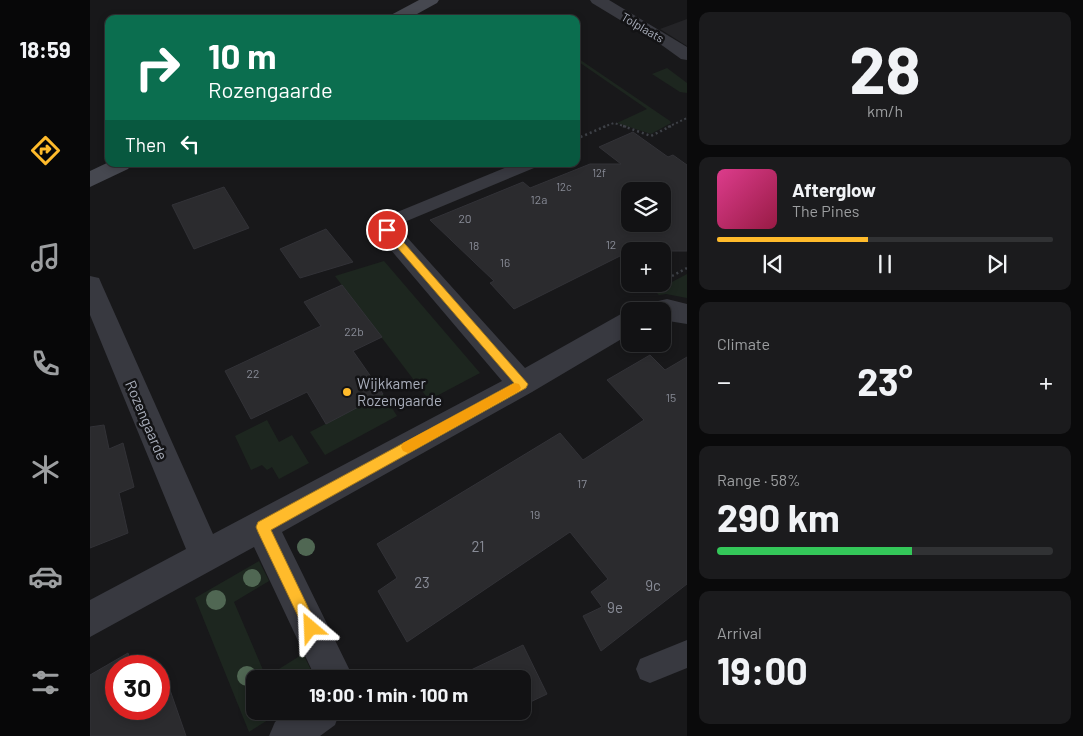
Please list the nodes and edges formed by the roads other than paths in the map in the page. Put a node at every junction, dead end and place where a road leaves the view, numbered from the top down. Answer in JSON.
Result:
{"nodes":[{"id":1,"x":431,"y":0,"type":"edge"},
{"id":2,"x":598,"y":0,"type":"edge"},
{"id":3,"x":403,"y":15,"type":"edge"},
{"id":4,"x":687,"y":56,"type":"edge"},
{"id":5,"x":115,"y":167,"type":"edge"},
{"id":6,"x":521,"y":167,"type":"edge"},
{"id":7,"x":90,"y":180,"type":"edge"},
{"id":8,"x":387,"y":230,"type":"joint"},
{"id":9,"x":90,"y":285,"type":"edge"},
{"id":10,"x":671,"y":310,"type":"edge"},
{"id":11,"x":687,"y":314,"type":"edge"},
{"id":12,"x":621,"y":326,"type":"edge"},
{"id":13,"x":522,"y":384,"type":"junction"},
{"id":14,"x":262,"y":527,"type":"junction"},
{"id":15,"x":205,"y":555,"type":"junction"},
{"id":16,"x":90,"y":620,"type":"edge"},
{"id":17,"x":687,"y":654,"type":"edge"},
{"id":18,"x":650,"y":669,"type":"dead end"},
{"id":19,"x":331,"y":670,"type":"edge"},
{"id":20,"x":309,"y":720,"type":"edge"},
{"id":21,"x":289,"y":736,"type":"edge"}],
"edges":[{"from":1,"to":3,"type":"street"},
{"from":2,"to":4,"type":"street","name":"Tolplaats"},
{"from":5,"to":7,"type":"street"},
{"from":6,"to":8,"type":"lane"},
{"from":8,"to":13,"type":"street"},
{"from":9,"to":15,"type":"street","name":"Rozengaarde"},
{"from":10,"to":11,"type":"street"},
{"from":12,"to":13,"type":"street"},
{"from":13,"to":14,"type":"street"},
{"from":14,"to":15,"type":"street"},
{"from":14,"to":19,"type":"street"},
{"from":15,"to":16,"type":"street"},
{"from":17,"to":18,"type":"lane"},
{"from":20,"to":21,"type":"street"}]}
